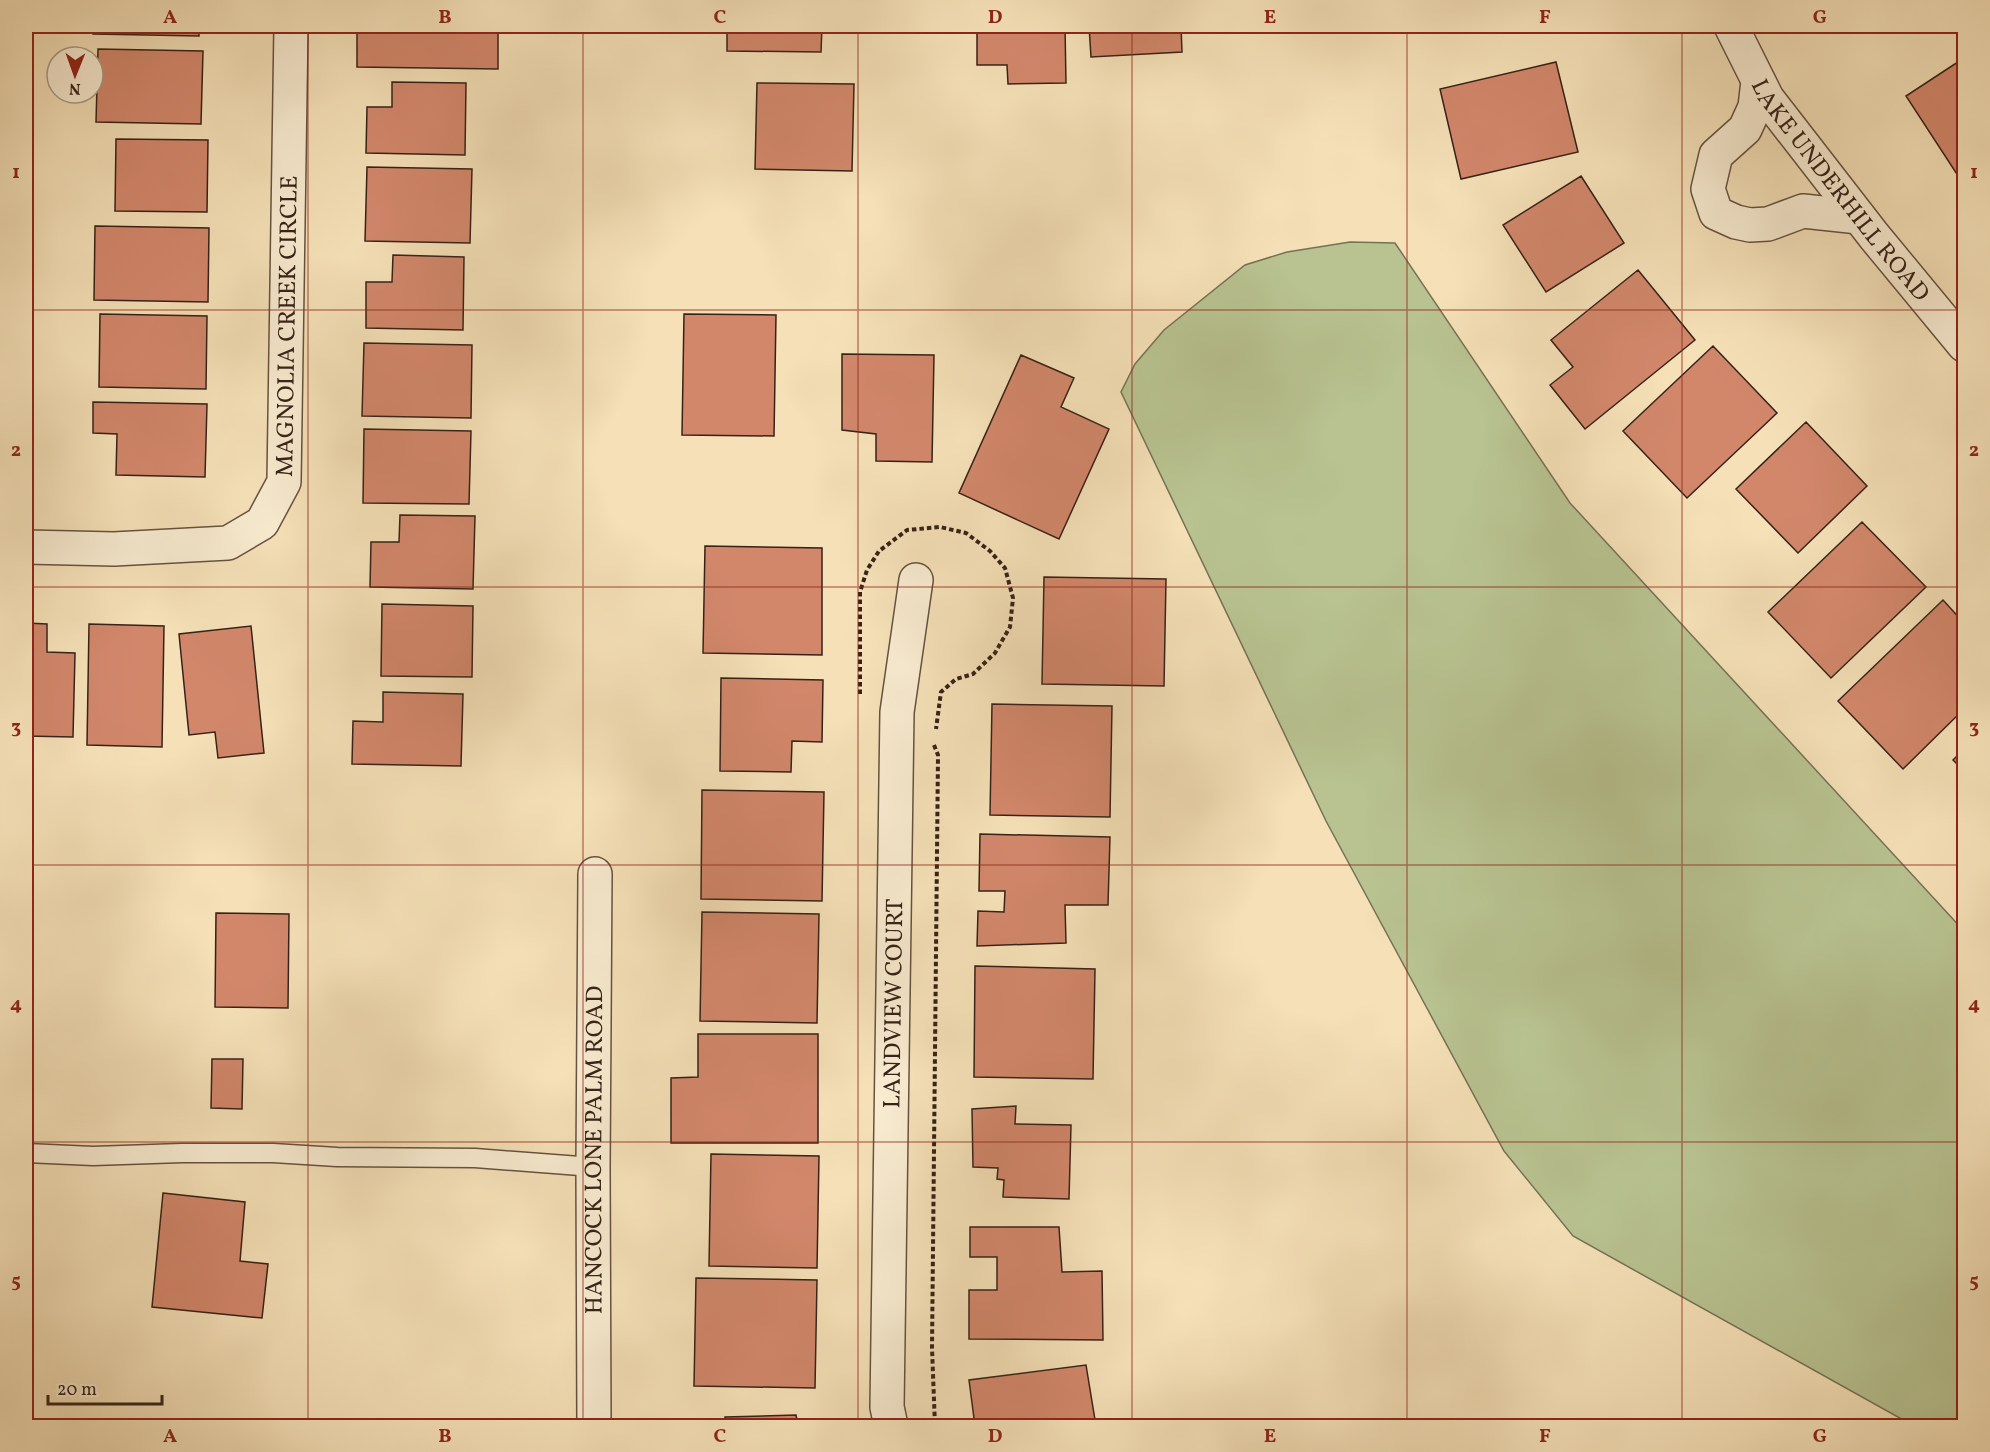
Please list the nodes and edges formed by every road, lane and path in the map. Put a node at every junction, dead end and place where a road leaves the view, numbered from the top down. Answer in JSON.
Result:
{"nodes":[{"id":1,"x":291,"y":26,"type":"edge"},
{"id":2,"x":1731,"y":26,"type":"edge"},
{"id":3,"x":1758,"y":81,"type":"junction"},
{"id":4,"x":1859,"y":217,"type":"junction"},
{"id":5,"x":1965,"y":345,"type":"edge"},
{"id":6,"x":26,"y":547,"type":"edge"},
{"id":7,"x":916,"y":580,"type":"dead end"},
{"id":8,"x":595,"y":874,"type":"dead end"},
{"id":9,"x":26,"y":1153,"type":"edge"},
{"id":10,"x":593,"y":1167,"type":"junction"},
{"id":11,"x":594,"y":1426,"type":"edge"},
{"id":12,"x":891,"y":1426,"type":"edge"}],
"edges":[{"from":1,"to":6,"type":"street","name":"MAGNOLIA CREEK CIRCLE"},
{"from":2,"to":3,"type":"street","name":"LAKE UNDERHILL ROAD"},
{"from":3,"to":4,"type":"street","name":"LAKE UNDERHILL ROAD"},
{"from":3,"to":4,"type":"street"},
{"from":4,"to":5,"type":"street","name":"LAKE UNDERHILL ROAD"},
{"from":7,"to":12,"type":"street","name":"LANDVIEW COURT"},
{"from":8,"to":10,"type":"street","name":"HANCOCK LONE PALM ROAD"},
{"from":9,"to":10,"type":"lane"},
{"from":10,"to":11,"type":"street","name":"HANCOCK LONE PALM ROAD"}]}
